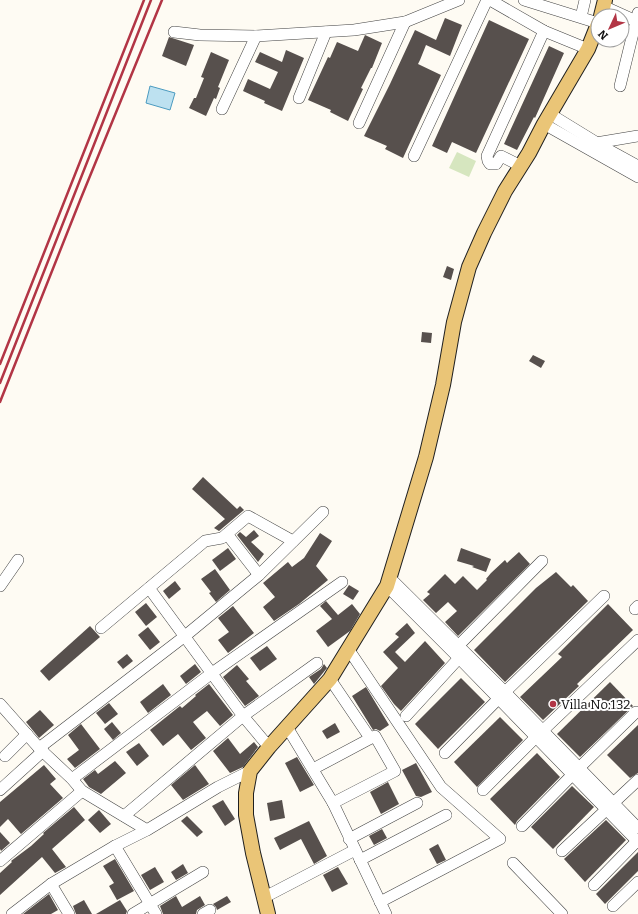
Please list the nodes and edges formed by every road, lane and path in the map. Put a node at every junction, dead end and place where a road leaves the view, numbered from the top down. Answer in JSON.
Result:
{"nodes":[{"id":1,"x":459,"y":0,"type":"edge"},
{"id":2,"x":486,"y":0,"type":"edge"},
{"id":3,"x":490,"y":0,"type":"edge"},
{"id":4,"x":585,"y":0,"type":"edge"},
{"id":5,"x":529,"y":1,"type":"edge"},
{"id":6,"x":603,"y":7,"type":"edge"},
{"id":7,"x":581,"y":17,"type":"junction"},
{"id":8,"x":637,"y":17,"type":"edge"},
{"id":9,"x":590,"y":21,"type":"edge"},
{"id":10,"x":405,"y":22,"type":"junction"},
{"id":11,"x":544,"y":31,"type":"junction"},
{"id":12,"x":174,"y":32,"type":"dead end"},
{"id":13,"x":326,"y":32,"type":"junction"},
{"id":14,"x":256,"y":36,"type":"junction"},
{"id":15,"x":590,"y":44,"type":"edge"},
{"id":16,"x":588,"y":49,"type":"junction"},
{"id":17,"x":620,"y":86,"type":"dead end"},
{"id":18,"x":299,"y":98,"type":"dead end"},
{"id":19,"x":222,"y":109,"type":"dead end"},
{"id":20,"x":547,"y":119,"type":"junction"},
{"id":21,"x":359,"y":123,"type":"dead end"},
{"id":22,"x":638,"y":136,"type":"edge"},
{"id":23,"x":596,"y":142,"type":"junction"},
{"id":24,"x":414,"y":156,"type":"dead end"},
{"id":25,"x":521,"y":166,"type":"junction"},
{"id":26,"x":638,"y":166,"type":"edge"},
{"id":27,"x":638,"y":177,"type":"edge"},
{"id":28,"x":323,"y":512,"type":"dead end"},
{"id":29,"x":227,"y":534,"type":"junction"},
{"id":30,"x":294,"y":541,"type":"junction"},
{"id":31,"x":18,"y":560,"type":"dead end"},
{"id":32,"x":542,"y":561,"type":"dead end"},
{"id":33,"x":259,"y":575,"type":"junction"},
{"id":34,"x":342,"y":582,"type":"dead end"},
{"id":35,"x":388,"y":582,"type":"junction"},
{"id":36,"x":0,"y":586,"type":"edge"},
{"id":37,"x":149,"y":588,"type":"junction"},
{"id":38,"x":604,"y":596,"type":"dead end"},
{"id":39,"x":101,"y":628,"type":"dead end"},
{"id":40,"x":185,"y":636,"type":"junction"},
{"id":41,"x":638,"y":640,"type":"edge"},
{"id":42,"x":458,"y":646,"type":"junction"},
{"id":43,"x":349,"y":650,"type":"junction"},
{"id":44,"x":459,"y":658,"type":"junction"},
{"id":45,"x":317,"y":663,"type":"dead end"},
{"id":46,"x":212,"y":673,"type":"junction"},
{"id":47,"x":330,"y":679,"type":"junction"},
{"id":48,"x":501,"y":695,"type":"junction"},
{"id":49,"x":0,"y":704,"type":"edge"},
{"id":50,"x":636,"y":712,"type":"dead end"},
{"id":51,"x":243,"y":716,"type":"junction"},
{"id":52,"x":406,"y":716,"type":"dead end"},
{"id":53,"x":287,"y":727,"type":"junction"},
{"id":54,"x":539,"y":733,"type":"junction"},
{"id":55,"x":27,"y":734,"type":"junction"},
{"id":56,"x":370,"y":738,"type":"junction"},
{"id":57,"x":269,"y":747,"type":"junction"},
{"id":58,"x":41,"y":749,"type":"junction"},
{"id":59,"x":445,"y":753,"type":"dead end"},
{"id":60,"x":5,"y":756,"type":"dead end"},
{"id":61,"x":313,"y":769,"type":"junction"},
{"id":62,"x":250,"y":771,"type":"junction"},
{"id":63,"x":576,"y":771,"type":"junction"},
{"id":64,"x":72,"y":779,"type":"junction"},
{"id":65,"x":638,"y":780,"type":"edge"},
{"id":66,"x":0,"y":790,"type":"edge"},
{"id":67,"x":82,"y":790,"type":"junction"},
{"id":68,"x":483,"y":790,"type":"dead end"},
{"id":69,"x":332,"y":803,"type":"junction"},
{"id":70,"x":417,"y":803,"type":"dead end"},
{"id":71,"x":609,"y":806,"type":"junction"},
{"id":72,"x":446,"y":815,"type":"dead end"},
{"id":73,"x":124,"y":816,"type":"junction"},
{"id":74,"x":522,"y":826,"type":"dead end"},
{"id":75,"x":638,"y":828,"type":"edge"},
{"id":76,"x":148,"y":830,"type":"junction"},
{"id":77,"x":349,"y":839,"type":"junction"},
{"id":78,"x":638,"y":842,"type":"edge"},
{"id":79,"x":115,"y":846,"type":"junction"},
{"id":80,"x":355,"y":850,"type":"junction"},
{"id":81,"x":562,"y":852,"type":"dead end"},
{"id":82,"x":360,"y":860,"type":"junction"},
{"id":83,"x":0,"y":861,"type":"edge"},
{"id":84,"x":513,"y":863,"type":"dead end"},
{"id":85,"x":203,"y":872,"type":"dead end"},
{"id":86,"x":638,"y":882,"type":"edge"},
{"id":87,"x":51,"y":884,"type":"junction"},
{"id":88,"x":594,"y":885,"type":"dead end"},
{"id":89,"x":263,"y":898,"type":"junction"},
{"id":90,"x":380,"y":902,"type":"junction"},
{"id":91,"x":150,"y":904,"type":"junction"},
{"id":92,"x":613,"y":906,"type":"dead end"},
{"id":93,"x":16,"y":913,"type":"edge"},
{"id":94,"x":69,"y":914,"type":"edge"},
{"id":95,"x":133,"y":914,"type":"edge"},
{"id":96,"x":156,"y":914,"type":"edge"},
{"id":97,"x":268,"y":914,"type":"edge"},
{"id":98,"x":386,"y":914,"type":"edge"},
{"id":99,"x":562,"y":914,"type":"edge"}],
"edges":[{"from":1,"to":10,"type":"street"},
{"from":2,"to":24,"type":"street"},
{"from":3,"to":11,"type":"street"},
{"from":4,"to":7,"type":"street"},
{"from":5,"to":7,"type":"street"},
{"from":6,"to":8,"type":"street"},
{"from":7,"to":9,"type":"street"},
{"from":8,"to":17,"type":"street"},
{"from":10,"to":13,"type":"street"},
{"from":10,"to":21,"type":"street"},
{"from":11,"to":16,"type":"street"},
{"from":11,"to":25,"type":"street"},
{"from":12,"to":14,"type":"street"},
{"from":13,"to":14,"type":"street"},
{"from":13,"to":18,"type":"street"},
{"from":14,"to":19,"type":"street"},
{"from":15,"to":16,"type":"main road"},
{"from":16,"to":20,"type":"main road"},
{"from":20,"to":23,"type":"street"},
{"from":20,"to":25,"type":"main road"},
{"from":20,"to":27,"type":"street"},
{"from":22,"to":23,"type":"street"},
{"from":23,"to":26,"type":"street"},
{"from":25,"to":35,"type":"main road"},
{"from":28,"to":30,"type":"street"},
{"from":29,"to":30,"type":"street"},
{"from":29,"to":33,"type":"street"},
{"from":29,"to":37,"type":"street"},
{"from":30,"to":33,"type":"street"},
{"from":31,"to":36,"type":"street"},
{"from":32,"to":42,"type":"street"},
{"from":33,"to":40,"type":"street"},
{"from":34,"to":46,"type":"street"},
{"from":35,"to":42,"type":"street"},
{"from":35,"to":43,"type":"main road"},
{"from":35,"to":44,"type":"street"},
{"from":37,"to":39,"type":"street"},
{"from":37,"to":40,"type":"street"},
{"from":38,"to":48,"type":"street"},
{"from":40,"to":46,"type":"street"},
{"from":40,"to":58,"type":"street"},
{"from":41,"to":54,"type":"street"},
{"from":42,"to":48,"type":"street"},
{"from":43,"to":47,"type":"main road"},
{"from":43,"to":90,"type":"street"},
{"from":44,"to":48,"type":"street"},
{"from":44,"to":52,"type":"street"},
{"from":45,"to":51,"type":"street"},
{"from":46,"to":51,"type":"street"},
{"from":46,"to":64,"type":"street"},
{"from":47,"to":53,"type":"main road"},
{"from":47,"to":56,"type":"street"},
{"from":48,"to":54,"type":"street"},
{"from":48,"to":59,"type":"street"},
{"from":49,"to":55,"type":"street"},
{"from":50,"to":63,"type":"street"},
{"from":51,"to":57,"type":"street"},
{"from":51,"to":73,"type":"street"},
{"from":53,"to":57,"type":"main road"},
{"from":53,"to":61,"type":"street"},
{"from":54,"to":63,"type":"street"},
{"from":54,"to":68,"type":"street"},
{"from":55,"to":58,"type":"street"},
{"from":55,"to":60,"type":"street"},
{"from":56,"to":61,"type":"street"},
{"from":56,"to":69,"type":"street"},
{"from":57,"to":62,"type":"main road"},
{"from":58,"to":64,"type":"street"},
{"from":58,"to":66,"type":"street"},
{"from":61,"to":69,"type":"street"},
{"from":62,"to":76,"type":"street"},
{"from":62,"to":89,"type":"main road"},
{"from":63,"to":71,"type":"street"},
{"from":63,"to":74,"type":"street"},
{"from":64,"to":67,"type":"street"},
{"from":65,"to":71,"type":"street"},
{"from":67,"to":73,"type":"street"},
{"from":67,"to":83,"type":"street"},
{"from":69,"to":77,"type":"street"},
{"from":70,"to":77,"type":"street"},
{"from":71,"to":75,"type":"street"},
{"from":71,"to":78,"type":"street"},
{"from":71,"to":81,"type":"street"},
{"from":72,"to":82,"type":"street"},
{"from":73,"to":76,"type":"street"},
{"from":76,"to":79,"type":"street"},
{"from":77,"to":80,"type":"street"},
{"from":78,"to":88,"type":"street"},
{"from":79,"to":87,"type":"street"},
{"from":79,"to":91,"type":"street"},
{"from":80,"to":82,"type":"street"},
{"from":80,"to":89,"type":"street"},
{"from":82,"to":90,"type":"street"},
{"from":84,"to":99,"type":"street"},
{"from":85,"to":91,"type":"street"},
{"from":86,"to":92,"type":"street"},
{"from":87,"to":93,"type":"street"},
{"from":87,"to":94,"type":"street"},
{"from":89,"to":97,"type":"main road"},
{"from":90,"to":98,"type":"street"},
{"from":91,"to":95,"type":"street"},
{"from":91,"to":96,"type":"street"}]}
